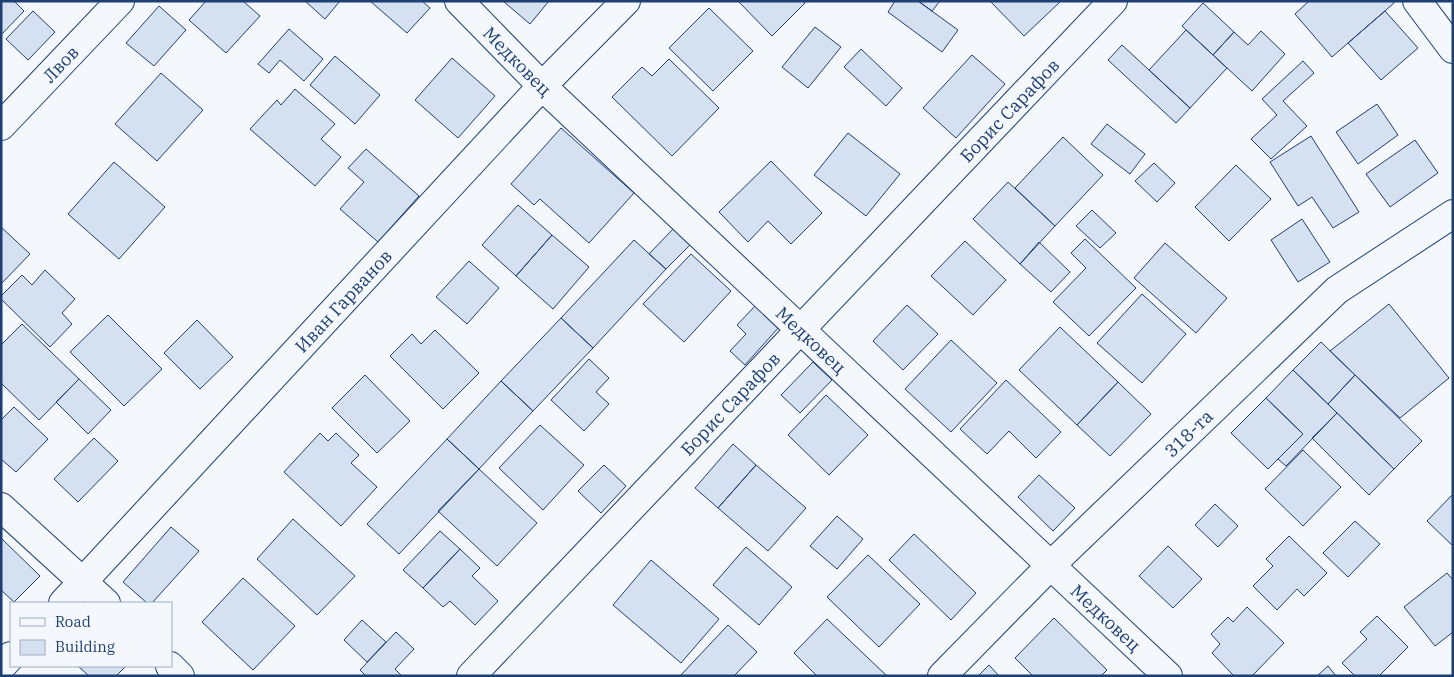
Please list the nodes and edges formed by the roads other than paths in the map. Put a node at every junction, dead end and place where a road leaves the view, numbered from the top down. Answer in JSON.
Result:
{"nodes":[{"id":1,"x":120,"y":1,"type":"edge"},
{"id":2,"x":459,"y":1,"type":"edge"},
{"id":3,"x":626,"y":1,"type":"edge"},
{"id":4,"x":1113,"y":1,"type":"edge"},
{"id":5,"x":1417,"y":1,"type":"edge"},
{"id":6,"x":1453,"y":49,"type":"edge"},
{"id":7,"x":542,"y":86,"type":"junction"},
{"id":8,"x":1,"y":126,"type":"edge"},
{"id":9,"x":1453,"y":214,"type":"edge"},
{"id":10,"x":800,"y":329,"type":"junction"},
{"id":11,"x":1,"y":507,"type":"edge"},
{"id":12,"x":1051,"y":565,"type":"junction"},
{"id":13,"x":84,"y":582,"type":"junction"},
{"id":14,"x":64,"y":602,"type":"edge"},
{"id":15,"x":105,"y":602,"type":"edge"},
{"id":16,"x":10,"y":657,"type":"edge"},
{"id":17,"x":1,"y":667,"type":"edge"},
{"id":18,"x":171,"y":667,"type":"edge"},
{"id":19,"x":180,"y":676,"type":"edge"},
{"id":20,"x":471,"y":676,"type":"edge"},
{"id":21,"x":942,"y":676,"type":"edge"},
{"id":22,"x":1168,"y":676,"type":"edge"}],
"edges":[{"from":1,"to":8,"type":"street","name":"Лвов"},
{"from":2,"to":7,"type":"street","name":"Медковец"},
{"from":3,"to":7,"type":"street","name":"Иван Гарванов"},
{"from":4,"to":10,"type":"street","name":"Борис Сарафов"},
{"from":5,"to":6,"type":"street"},
{"from":7,"to":10,"type":"street","name":"Медковец"},
{"from":7,"to":13,"type":"street","name":"Иван Гарванов"},
{"from":9,"to":12,"type":"street","name":"318-та"},
{"from":10,"to":12,"type":"street","name":"Медковец"},
{"from":10,"to":20,"type":"street","name":"Борис Сарафов"},
{"from":11,"to":13,"type":"street"},
{"from":12,"to":21,"type":"street","name":"318-та"},
{"from":12,"to":22,"type":"street","name":"Медковец"},
{"from":13,"to":14,"type":"street","name":"Иван Гарванов"},
{"from":13,"to":15,"type":"street"},
{"from":16,"to":17,"type":"street"},
{"from":18,"to":19,"type":"street"}]}
